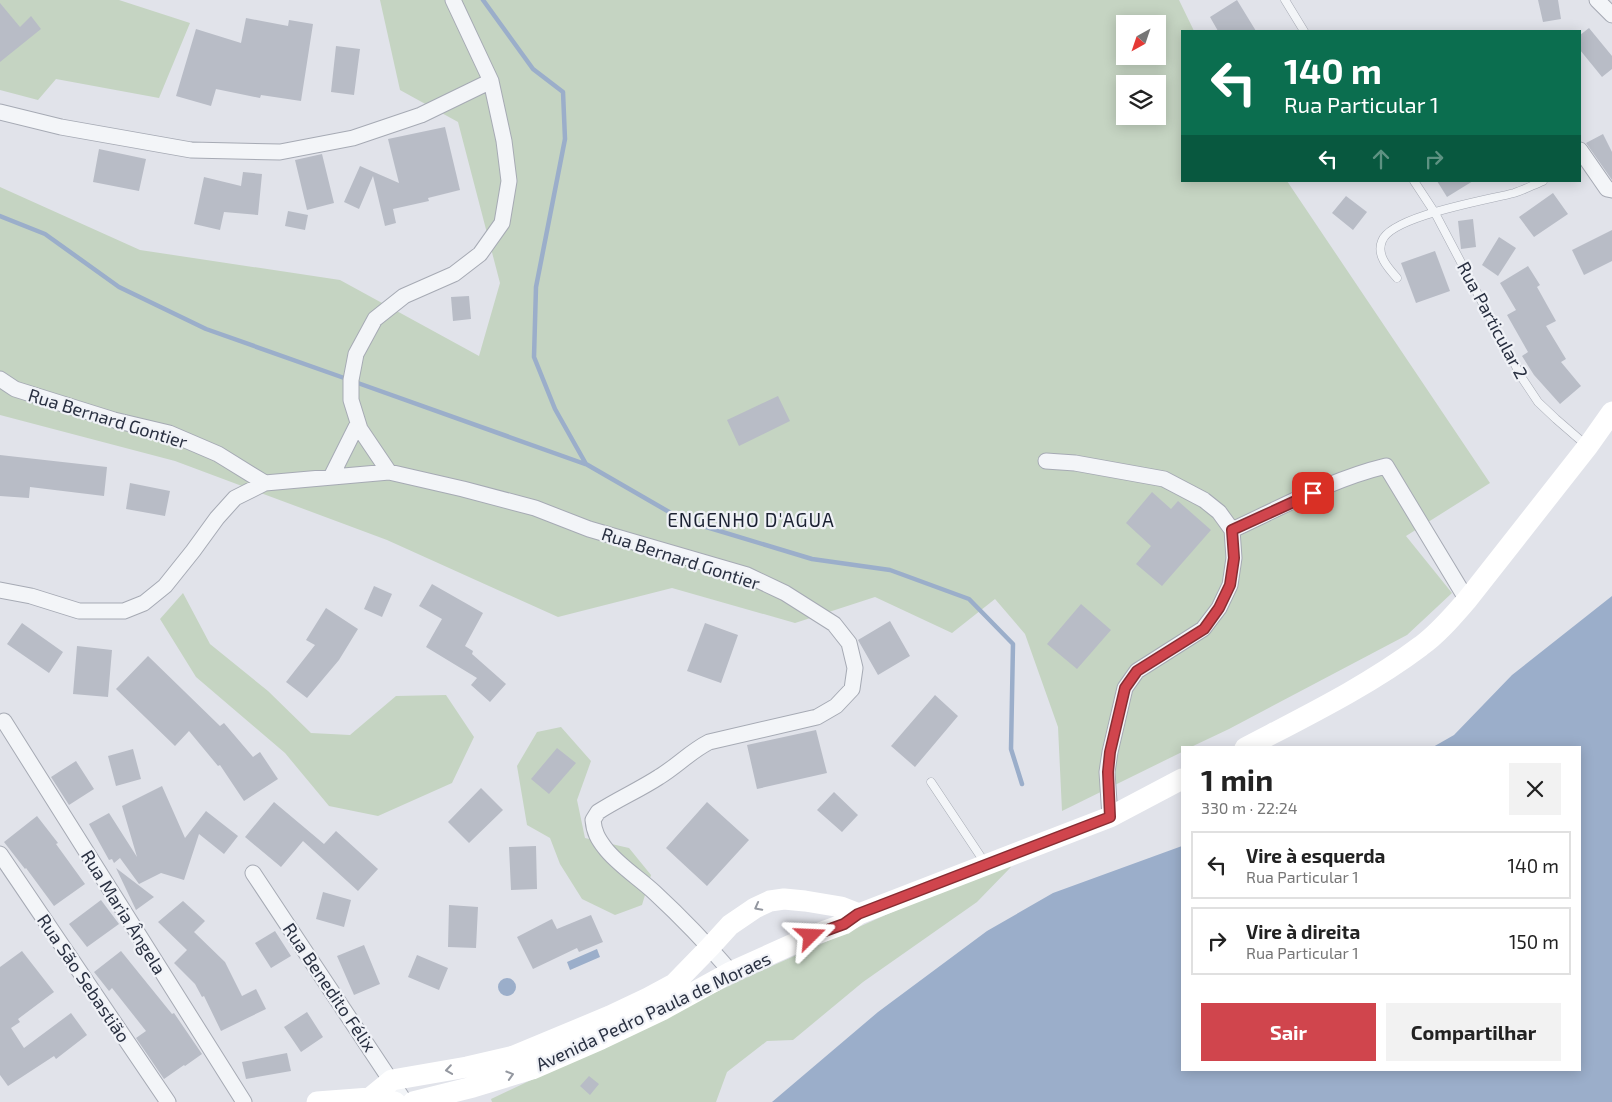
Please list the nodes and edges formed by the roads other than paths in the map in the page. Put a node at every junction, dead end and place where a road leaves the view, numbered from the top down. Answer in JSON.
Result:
{"nodes":[{"id":1,"x":453,"y":0,"type":"edge"},
{"id":2,"x":1285,"y":0,"type":"edge"},
{"id":3,"x":1597,"y":0,"type":"edge"},
{"id":4,"x":1612,"y":16,"type":"edge"},
{"id":5,"x":1303,"y":30,"type":"edge"},
{"id":6,"x":491,"y":81,"type":"junction"},
{"id":7,"x":0,"y":112,"type":"edge"},
{"id":8,"x":1583,"y":160,"type":"edge"},
{"id":9,"x":1415,"y":182,"type":"edge"},
{"id":10,"x":1540,"y":182,"type":"edge"},
{"id":11,"x":1612,"y":190,"type":"edge"},
{"id":12,"x":1436,"y":212,"type":"junction"},
{"id":13,"x":1397,"y":278,"type":"dead end"},
{"id":14,"x":0,"y":379,"type":"edge"},
{"id":15,"x":1612,"y":412,"type":"edge"},
{"id":16,"x":358,"y":424,"type":"junction"},
{"id":17,"x":1588,"y":446,"type":"junction"},
{"id":18,"x":1046,"y":461,"type":"dead end"},
{"id":19,"x":389,"y":472,"type":"junction"},
{"id":20,"x":331,"y":477,"type":"junction"},
{"id":21,"x":265,"y":483,"type":"junction"},
{"id":22,"x":1232,"y":530,"type":"junction"},
{"id":23,"x":0,"y":590,"type":"edge"},
{"id":24,"x":1467,"y":600,"type":"junction"},
{"id":25,"x":4,"y":721,"type":"dead end"},
{"id":26,"x":1249,"y":746,"type":"edge"},
{"id":27,"x":1181,"y":780,"type":"edge"},
{"id":28,"x":931,"y":782,"type":"dead end"},
{"id":29,"x":1110,"y":817,"type":"junction"},
{"id":30,"x":0,"y":854,"type":"edge"},
{"id":31,"x":986,"y":865,"type":"junction"},
{"id":32,"x":253,"y":873,"type":"dead end"},
{"id":33,"x":805,"y":901,"type":"junction"},
{"id":34,"x":858,"y":914,"type":"junction"},
{"id":35,"x":811,"y":936,"type":"junction"},
{"id":36,"x":710,"y":947,"type":"junction"},
{"id":37,"x":731,"y":972,"type":"junction"},
{"id":38,"x":392,"y":1080,"type":"junction"},
{"id":39,"x":471,"y":1094,"type":"edge"},
{"id":40,"x":370,"y":1098,"type":"junction"},
{"id":41,"x":168,"y":1102,"type":"edge"},
{"id":42,"x":244,"y":1102,"type":"edge"},
{"id":43,"x":317,"y":1102,"type":"edge"},
{"id":44,"x":395,"y":1102,"type":"edge"},
{"id":45,"x":406,"y":1102,"type":"edge"},
{"id":46,"x":413,"y":1102,"type":"edge"}],
"edges":[{"from":1,"to":6,"type":"street"},
{"from":2,"to":5,"type":"lane"},
{"from":3,"to":4,"type":"street"},
{"from":6,"to":7,"type":"street"},
{"from":6,"to":16,"type":"street"},
{"from":8,"to":11,"type":"street"},
{"from":9,"to":12,"type":"lane","name":"Rua Particular 2"},
{"from":10,"to":12,"type":"lane"},
{"from":12,"to":13,"type":"lane"},
{"from":12,"to":17,"type":"lane","name":"Rua Particular 2"},
{"from":14,"to":21,"type":"street","name":"Rua Bernard Gontier"},
{"from":15,"to":17,"type":"main road"},
{"from":16,"to":19,"type":"street"},
{"from":16,"to":20,"type":"street"},
{"from":17,"to":24,"type":"main road"},
{"from":18,"to":22,"type":"street"},
{"from":19,"to":20,"type":"street","name":"Rua Bernard Gontier"},
{"from":19,"to":36,"type":"street","name":"Rua Bernard Gontier"},
{"from":20,"to":21,"type":"street","name":"Rua Bernard Gontier"},
{"from":21,"to":23,"type":"street"},
{"from":22,"to":24,"type":"street"},
{"from":22,"to":29,"type":"street"},
{"from":24,"to":26,"type":"main road"},
{"from":25,"to":42,"type":"street","name":"Rua Maria Ângela"},
{"from":27,"to":29,"type":"main road","name":"Avenida Pedro Paula de Moraes"},
{"from":28,"to":31,"type":"lane"},
{"from":29,"to":31,"type":"main road","name":"Avenida Pedro Paula de Moraes"},
{"from":30,"to":41,"type":"street","name":"Rua São Sebastião"},
{"from":31,"to":34,"type":"main road","name":"Avenida Pedro Paula de Moraes"},
{"from":32,"to":38,"type":"street","name":"Rua Benedito Félix"},
{"from":33,"to":34,"type":"main road","name":"Avenida Pedro Paula de Moraes"},
{"from":33,"to":35,"type":"main road"},
{"from":33,"to":36,"type":"main road","name":"Avenida Pedro Paula de Moraes","one_way":true},
{"from":34,"to":35,"type":"main road","name":"Avenida Pedro Paula de Moraes"},
{"from":35,"to":37,"type":"main road","name":"Avenida Pedro Paula de Moraes"},
{"from":36,"to":37,"type":"street","name":"Rua Bernard Gontier"},
{"from":36,"to":38,"type":"main road","name":"Avenida Pedro Paula de Moraes","one_way":true},
{"from":39,"to":37,"type":"main road","name":"Avenida Pedro Paula de Moraes","one_way":true},
{"from":38,"to":40,"type":"main road","name":"Avenida Pedro Paula de Moraes"},
{"from":38,"to":45,"type":"street","name":"Rua Benedito Félix"},
{"from":39,"to":46,"type":"main road","name":"Avenida Pedro Paula de Moraes"},
{"from":40,"to":43,"type":"main road"},
{"from":40,"to":44,"type":"main road"}]}
